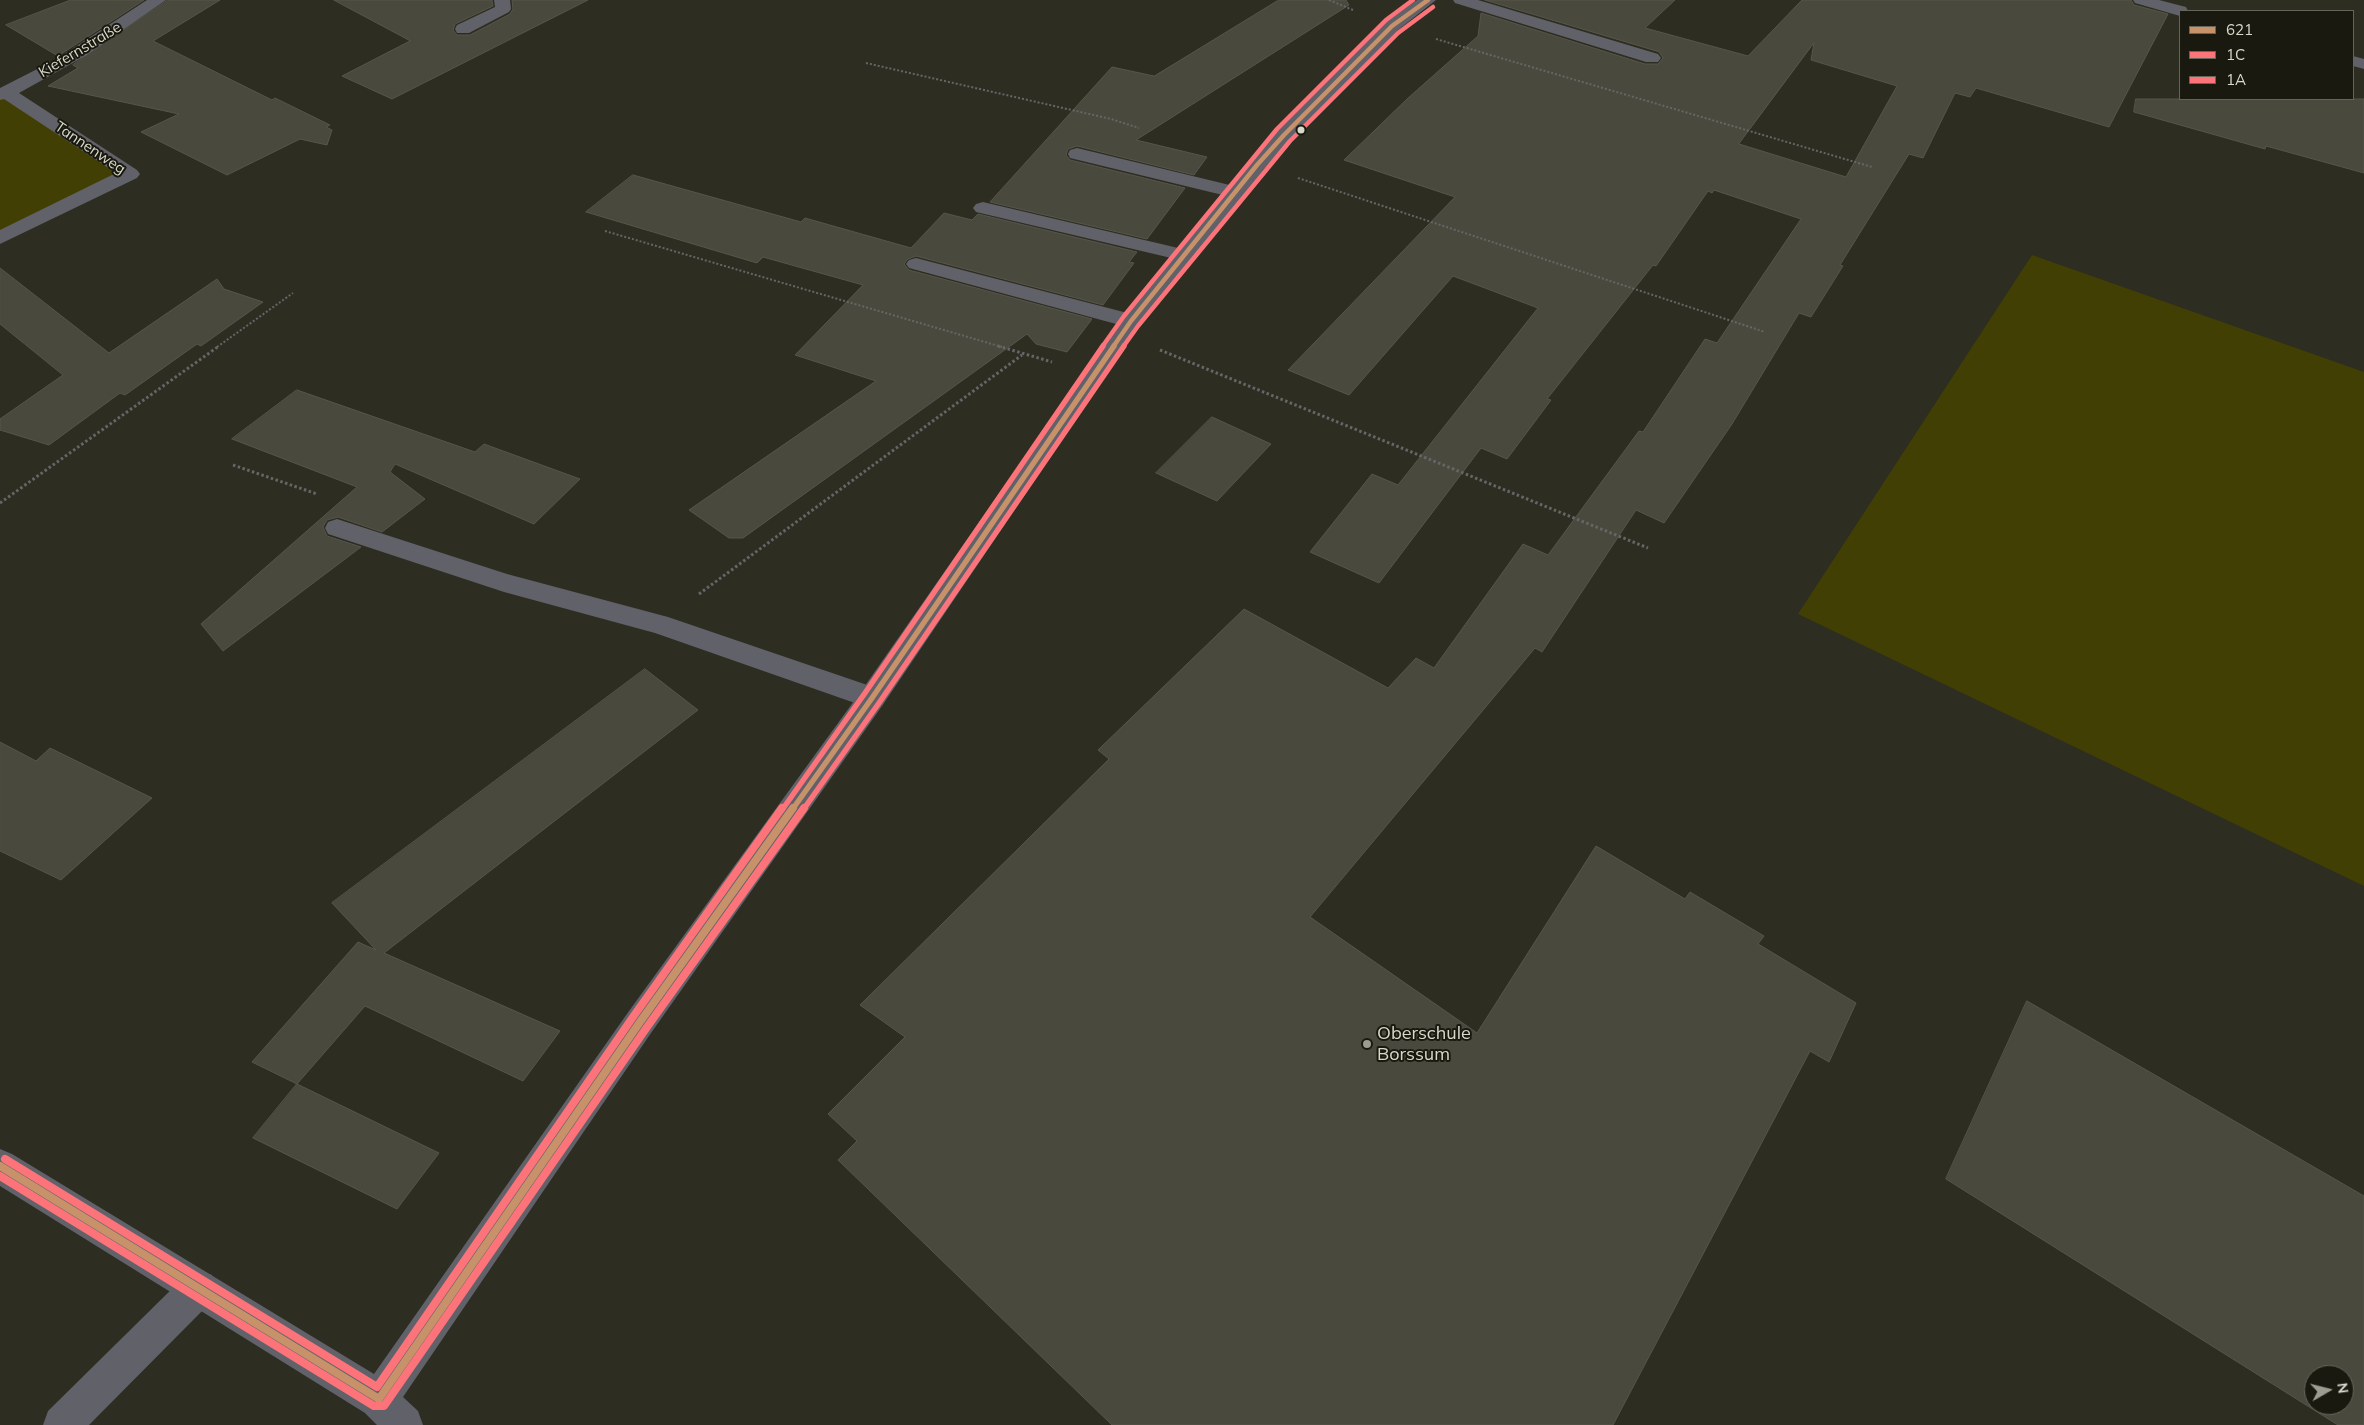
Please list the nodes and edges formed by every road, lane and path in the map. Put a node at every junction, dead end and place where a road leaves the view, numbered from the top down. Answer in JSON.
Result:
{"nodes":[{"id":1,"x":158,"y":0,"type":"edge"},
{"id":2,"x":502,"y":0,"type":"edge"},
{"id":3,"x":1428,"y":0,"type":"edge"},
{"id":4,"x":1461,"y":0,"type":"edge"},
{"id":5,"x":2142,"y":0,"type":"edge"},
{"id":6,"x":2179,"y":11,"type":"edge"},
{"id":7,"x":1392,"y":26,"type":"junction"},
{"id":8,"x":463,"y":29,"type":"dead end"},
{"id":9,"x":1652,"y":58,"type":"dead end"},
{"id":10,"x":866,"y":63,"type":"dead end"},
{"id":11,"x":2,"y":94,"type":"edge"},
{"id":12,"x":1147,"y":130,"type":"dead end"},
{"id":13,"x":1077,"y":154,"type":"dead end"},
{"id":14,"x":1257,"y":165,"type":"junction"},
{"id":15,"x":1872,"y":167,"type":"dead end"},
{"id":16,"x":1235,"y":192,"type":"junction"},
{"id":17,"x":983,"y":208,"type":"dead end"},
{"id":18,"x":605,"y":231,"type":"dead end"},
{"id":19,"x":0,"y":238,"type":"edge"},
{"id":20,"x":1184,"y":255,"type":"junction"},
{"id":21,"x":916,"y":264,"type":"dead end"},
{"id":22,"x":293,"y":293,"type":"dead end"},
{"id":23,"x":1127,"y":328,"type":"junction"},
{"id":24,"x":1765,"y":332,"type":"dead end"},
{"id":25,"x":1022,"y":355,"type":"junction"},
{"id":26,"x":1094,"y":372,"type":"junction"},
{"id":27,"x":0,"y":504,"type":"edge"},
{"id":28,"x":337,"y":528,"type":"dead end"},
{"id":29,"x":1648,"y":548,"type":"dead end"},
{"id":30,"x":658,"y":624,"type":"junction"},
{"id":31,"x":872,"y":698,"type":"junction"},
{"id":32,"x":0,"y":1166,"type":"edge"},
{"id":33,"x":199,"y":1288,"type":"junction"},
{"id":34,"x":391,"y":1412,"type":"edge"},
{"id":35,"x":62,"y":1425,"type":"edge"}],
"edges":[{"from":1,"to":11,"type":"street","name":"Kiefernstraße"},
{"from":2,"to":8,"type":"street"},
{"from":3,"to":7,"type":"street"},
{"from":4,"to":9,"type":"street"},
{"from":5,"to":6,"type":"street"},
{"from":7,"to":14,"type":"street"},
{"from":7,"to":15,"type":"path"},
{"from":10,"to":12,"type":"path"},
{"from":11,"to":19,"type":"street","name":"Tannenweg"},
{"from":13,"to":16,"type":"street"},
{"from":14,"to":16,"type":"street"},
{"from":14,"to":24,"type":"path"},
{"from":16,"to":20,"type":"street"},
{"from":17,"to":20,"type":"street"},
{"from":18,"to":25,"type":"path"},
{"from":20,"to":23,"type":"street"},
{"from":21,"to":23,"type":"street"},
{"from":22,"to":27,"type":"path"},
{"from":23,"to":26,"type":"street"},
{"from":23,"to":29,"type":"path"},
{"from":25,"to":26,"type":"path"},
{"from":25,"to":30,"type":"path"},
{"from":26,"to":31,"type":"street"},
{"from":28,"to":30,"type":"street"},
{"from":30,"to":31,"type":"street"},
{"from":31,"to":34,"type":"street"},
{"from":32,"to":33,"type":"street"},
{"from":33,"to":34,"type":"street"},
{"from":33,"to":35,"type":"street"}]}
